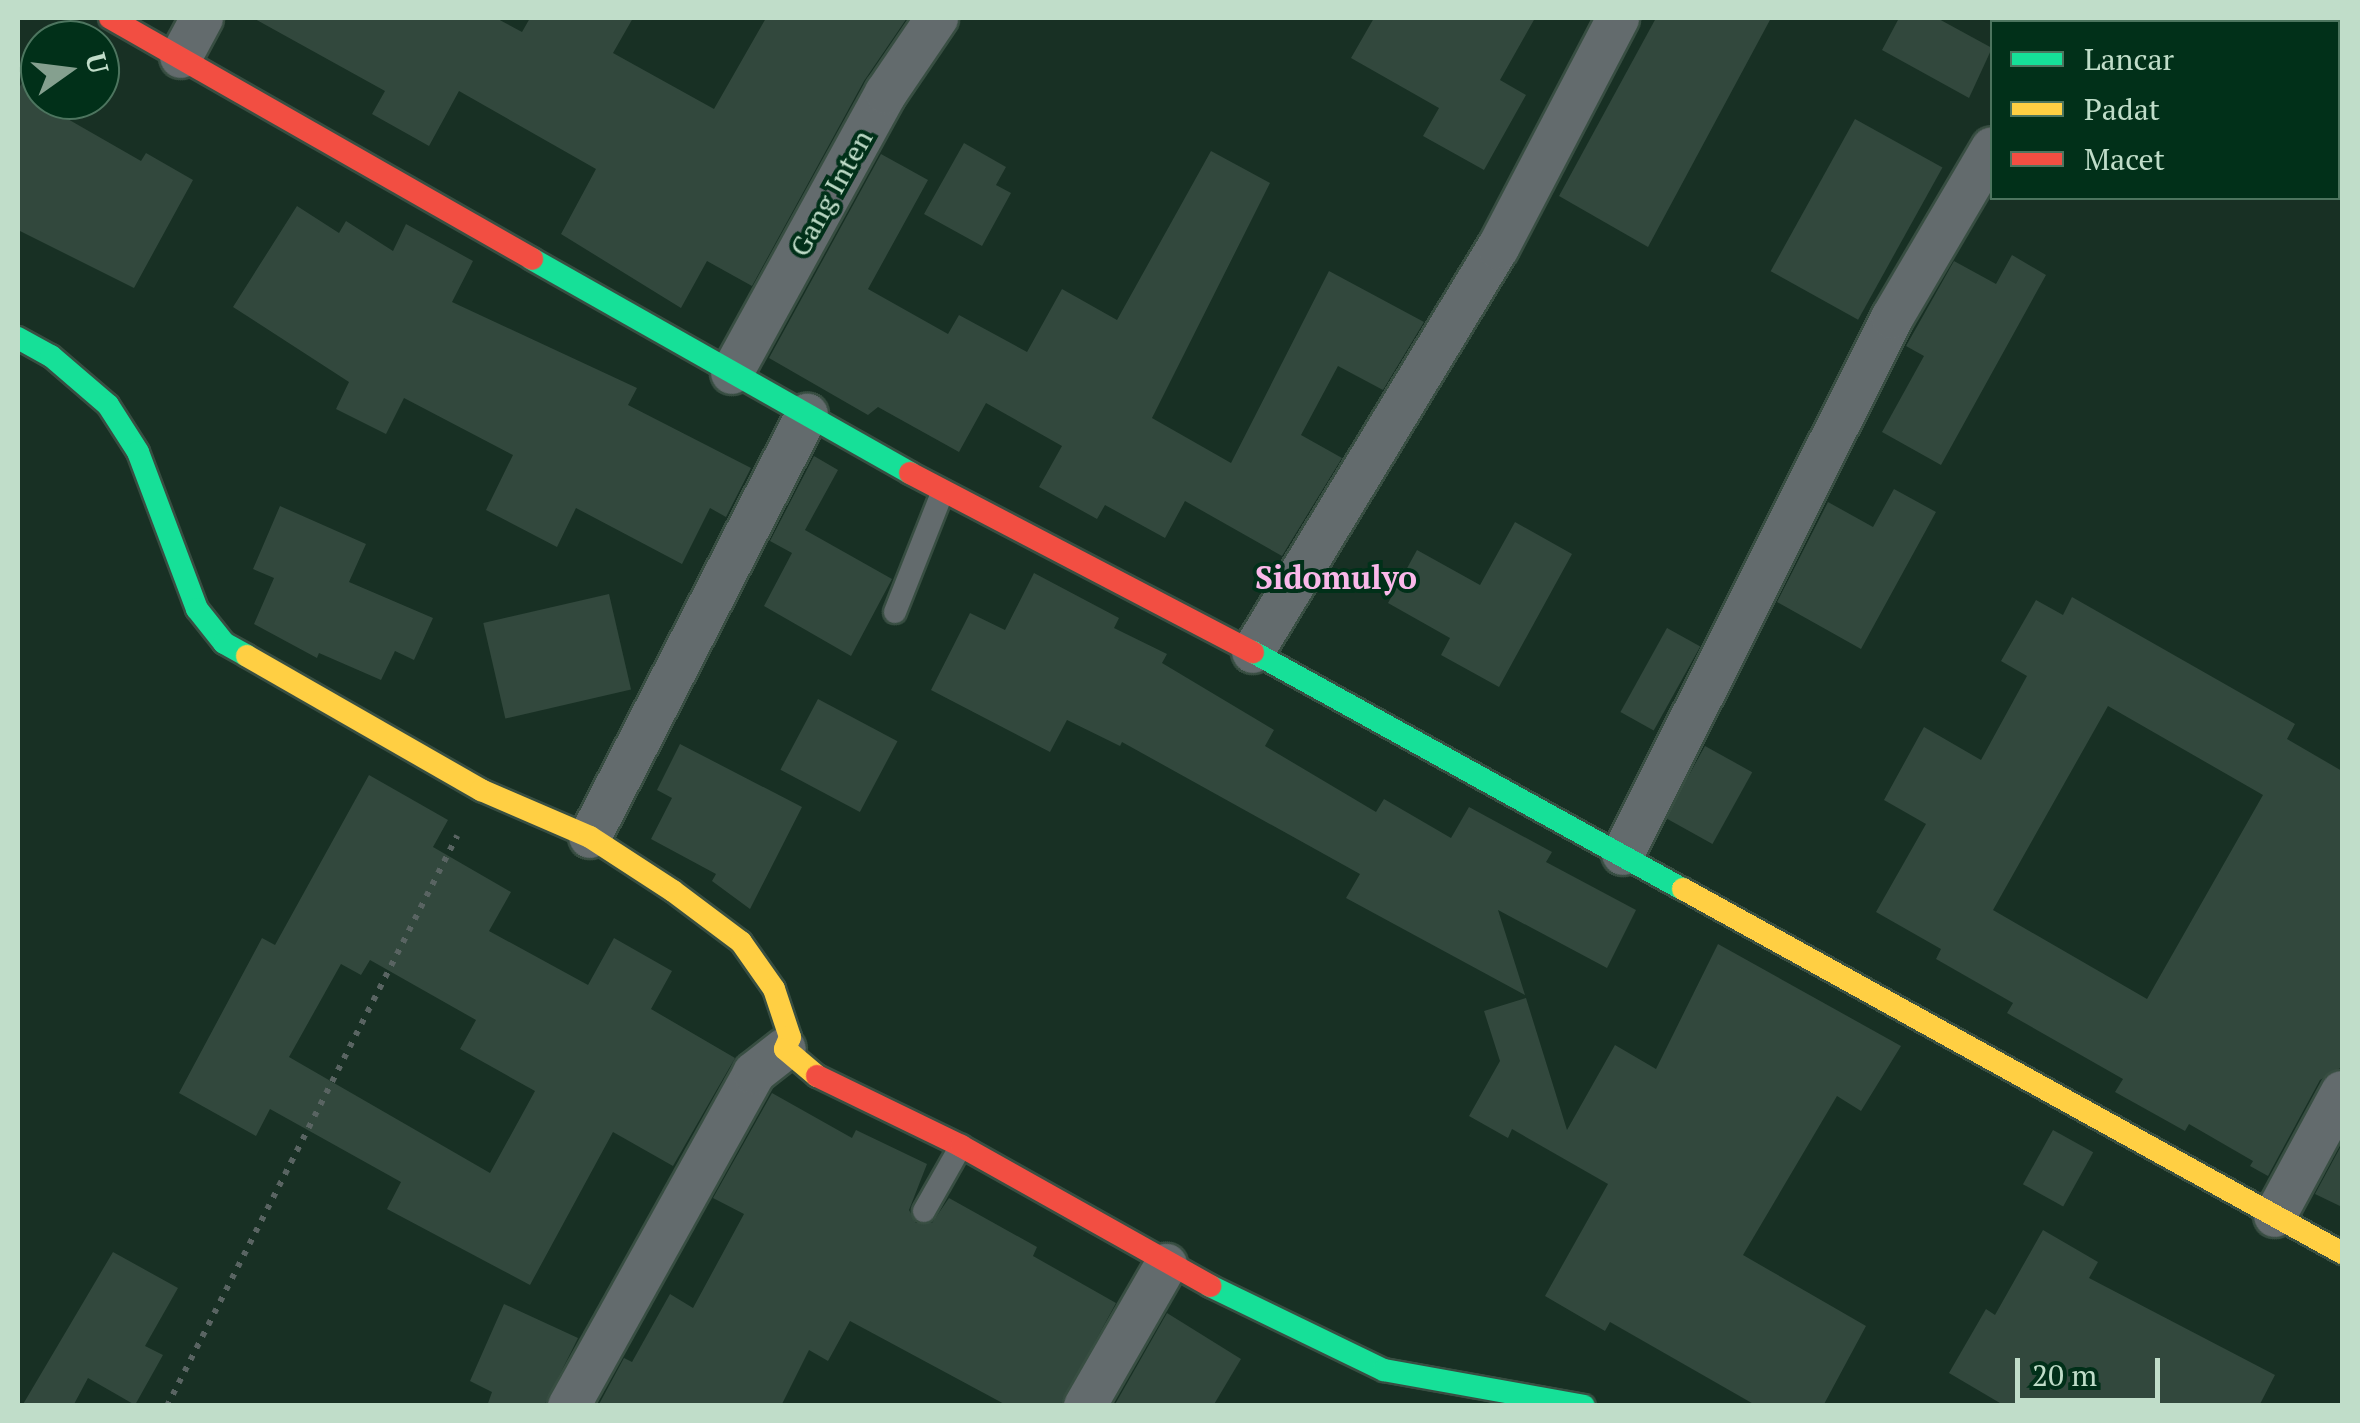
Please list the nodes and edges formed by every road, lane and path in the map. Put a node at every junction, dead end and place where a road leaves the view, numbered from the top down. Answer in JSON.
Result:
{"nodes":[{"id":1,"x":110,"y":18,"type":"edge"},
{"id":2,"x":202,"y":18,"type":"edge"},
{"id":3,"x":937,"y":18,"type":"edge"},
{"id":4,"x":1618,"y":18,"type":"edge"},
{"id":5,"x":181,"y":57,"type":"junction"},
{"id":6,"x":1990,"y":151,"type":"edge"},
{"id":7,"x":18,"y":338,"type":"edge"},
{"id":8,"x":732,"y":373,"type":"junction"},
{"id":9,"x":807,"y":415,"type":"junction"},
{"id":10,"x":943,"y":491,"type":"junction"},
{"id":11,"x":895,"y":612,"type":"dead end"},
{"id":12,"x":1253,"y":652,"type":"junction"},
{"id":13,"x":480,"y":790,"type":"junction"},
{"id":14,"x":590,"y":837,"type":"junction"},
{"id":15,"x":1623,"y":854,"type":"junction"},
{"id":16,"x":785,"y":1049,"type":"junction"},
{"id":17,"x":2342,"y":1092,"type":"edge"},
{"id":18,"x":961,"y":1146,"type":"junction"},
{"id":19,"x":924,"y":1211,"type":"dead end"},
{"id":20,"x":2275,"y":1216,"type":"junction"},
{"id":21,"x":2342,"y":1254,"type":"edge"},
{"id":22,"x":1166,"y":1265,"type":"junction"},
{"id":23,"x":1513,"y":1400,"type":"edge"},
{"id":24,"x":166,"y":1406,"type":"edge"},
{"id":25,"x":569,"y":1406,"type":"edge"},
{"id":26,"x":1086,"y":1406,"type":"edge"},
{"id":27,"x":1584,"y":1406,"type":"edge"}],
"edges":[{"from":1,"to":5,"type":"street"},
{"from":2,"to":5,"type":"street"},
{"from":3,"to":8,"type":"street","name":"Gang Inten"},
{"from":4,"to":12,"type":"street"},
{"from":5,"to":8,"type":"street"},
{"from":6,"to":15,"type":"street"},
{"from":7,"to":13,"type":"street"},
{"from":8,"to":9,"type":"street"},
{"from":9,"to":10,"type":"street"},
{"from":9,"to":14,"type":"street"},
{"from":10,"to":11,"type":"lane"},
{"from":10,"to":12,"type":"street"},
{"from":12,"to":15,"type":"street"},
{"from":13,"to":14,"type":"street"},
{"from":13,"to":24,"type":"path"},
{"from":14,"to":16,"type":"street"},
{"from":15,"to":20,"type":"street"},
{"from":16,"to":18,"type":"street"},
{"from":16,"to":25,"type":"street"},
{"from":17,"to":20,"type":"street"},
{"from":18,"to":19,"type":"lane"},
{"from":18,"to":22,"type":"street"},
{"from":20,"to":21,"type":"street"},
{"from":22,"to":23,"type":"street"},
{"from":22,"to":26,"type":"street"},
{"from":23,"to":27,"type":"street"}]}
